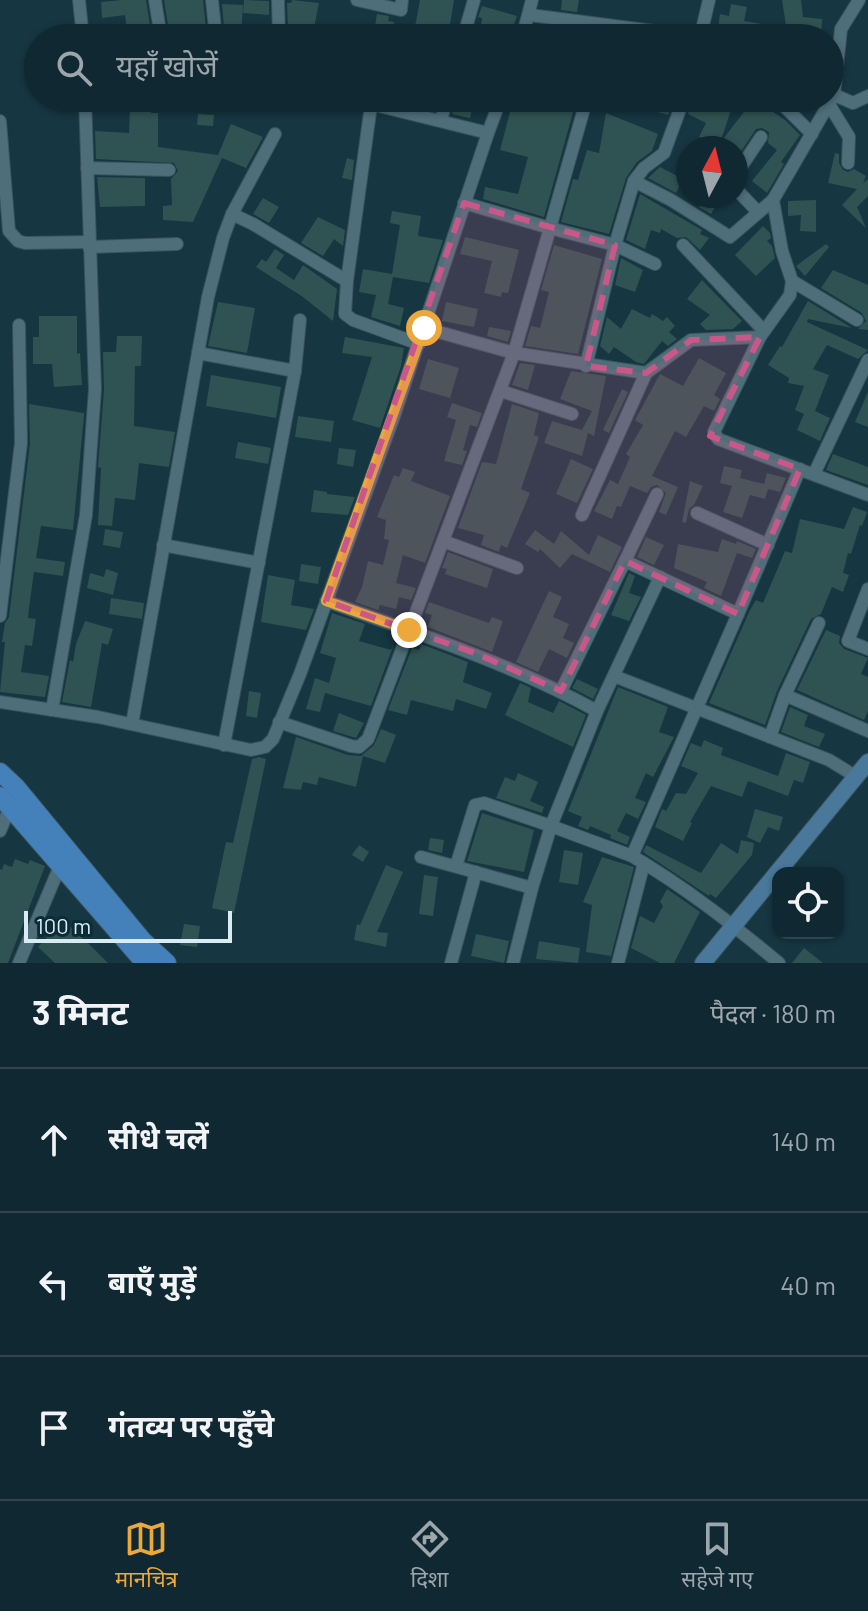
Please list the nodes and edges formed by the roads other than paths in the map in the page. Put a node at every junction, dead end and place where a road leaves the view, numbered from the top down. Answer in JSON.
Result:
{"nodes":[{"id":1,"x":79,"y":0,"type":"edge"},
{"id":2,"x":155,"y":0,"type":"edge"},
{"id":3,"x":212,"y":0,"type":"edge"},
{"id":4,"x":278,"y":0,"type":"edge"},
{"id":5,"x":357,"y":0,"type":"edge"},
{"id":6,"x":402,"y":0,"type":"edge"},
{"id":7,"x":474,"y":0,"type":"edge"},
{"id":8,"x":532,"y":0,"type":"edge"},
{"id":9,"x":709,"y":0,"type":"edge"},
{"id":10,"x":859,"y":0,"type":"edge"},
{"id":11,"x":530,"y":15,"type":"junction"},
{"id":12,"x":82,"y":24,"type":"edge"},
{"id":13,"x":159,"y":24,"type":"edge"},
{"id":14,"x":215,"y":24,"type":"edge"},
{"id":15,"x":279,"y":24,"type":"edge"},
{"id":16,"x":467,"y":24,"type":"edge"},
{"id":17,"x":527,"y":24,"type":"edge"},
{"id":18,"x":570,"y":24,"type":"edge"},
{"id":19,"x":703,"y":24,"type":"edge"},
{"id":20,"x":844,"y":24,"type":"edge"},
{"id":21,"x":868,"y":96,"type":"edge"},
{"id":22,"x":844,"y":101,"type":"edge"},
{"id":23,"x":85,"y":112,"type":"edge"},
{"id":24,"x":370,"y":112,"type":"edge"},
{"id":25,"x":404,"y":112,"type":"edge"},
{"id":26,"x":443,"y":112,"type":"edge"},
{"id":27,"x":496,"y":112,"type":"edge"},
{"id":28,"x":583,"y":112,"type":"edge"},
{"id":29,"x":679,"y":112,"type":"edge"},
{"id":30,"x":790,"y":112,"type":"edge"},
{"id":31,"x":824,"y":112,"type":"edge"},
{"id":32,"x":837,"y":112,"type":"edge"},
{"id":33,"x":441,"y":120,"type":"junction"},
{"id":34,"x":0,"y":121,"type":"edge"},
{"id":35,"x":488,"y":133,"type":"junction"},
{"id":36,"x":275,"y":134,"type":"dead end"},
{"id":37,"x":812,"y":134,"type":"junction"},
{"id":38,"x":761,"y":137,"type":"dead end"},
{"id":39,"x":748,"y":156,"type":"edge"},
{"id":40,"x":848,"y":163,"type":"dead end"},
{"id":41,"x":87,"y":168,"type":"junction"},
{"id":42,"x":169,"y":170,"type":"dead end"},
{"id":43,"x":634,"y":181,"type":"junction"},
{"id":44,"x":773,"y":200,"type":"junction"},
{"id":45,"x":748,"y":202,"type":"edge"},
{"id":46,"x":464,"y":203,"type":"junction"},
{"id":47,"x":758,"y":212,"type":"junction"},
{"id":48,"x":232,"y":214,"type":"junction"},
{"id":49,"x":550,"y":228,"type":"junction"},
{"id":50,"x":177,"y":244,"type":"dead end"},
{"id":51,"x":89,"y":245,"type":"junction"},
{"id":52,"x":615,"y":245,"type":"junction"},
{"id":53,"x":683,"y":245,"type":"dead end"},
{"id":54,"x":655,"y":264,"type":"dead end"},
{"id":55,"x":347,"y":281,"type":"junction"},
{"id":56,"x":792,"y":281,"type":"junction"},
{"id":57,"x":300,"y":320,"type":"dead end"},
{"id":58,"x":857,"y":320,"type":"dead end"},
{"id":59,"x":19,"y":325,"type":"dead end"},
{"id":60,"x":424,"y":328,"type":"junction"},
{"id":61,"x":762,"y":334,"type":"junction"},
{"id":62,"x":419,"y":344,"type":"junction"},
{"id":63,"x":198,"y":353,"type":"junction"},
{"id":64,"x":514,"y":353,"type":"junction"},
{"id":65,"x":868,"y":360,"type":"edge"},
{"id":66,"x":586,"y":366,"type":"junction"},
{"id":67,"x":295,"y":371,"type":"junction"},
{"id":68,"x":646,"y":373,"type":"junction"},
{"id":69,"x":501,"y":391,"type":"junction"},
{"id":70,"x":572,"y":414,"type":"dead end"},
{"id":71,"x":800,"y":469,"type":"junction"},
{"id":72,"x":814,"y":474,"type":"junction"},
{"id":73,"x":657,"y":494,"type":"dead end"},
{"id":74,"x":868,"y":495,"type":"edge"},
{"id":75,"x":697,"y":513,"type":"dead end"},
{"id":76,"x":582,"y":515,"type":"dead end"},
{"id":77,"x":443,"y":541,"type":"junction"},
{"id":78,"x":163,"y":545,"type":"junction"},
{"id":79,"x":768,"y":545,"type":"junction"},
{"id":80,"x":625,"y":561,"type":"junction"},
{"id":81,"x":259,"y":563,"type":"junction"},
{"id":82,"x":517,"y":568,"type":"dead end"},
{"id":83,"x":660,"y":577,"type":"junction"},
{"id":84,"x":868,"y":589,"type":"edge"},
{"id":85,"x":326,"y":601,"type":"junction"},
{"id":86,"x":738,"y":614,"type":"junction"},
{"id":87,"x":0,"y":616,"type":"edge"},
{"id":88,"x":819,"y":623,"type":"dead end"},
{"id":89,"x":409,"y":630,"type":"junction"},
{"id":90,"x":868,"y":649,"type":"edge"},
{"id":91,"x":614,"y":676,"type":"junction"},
{"id":92,"x":561,"y":691,"type":"junction"},
{"id":93,"x":785,"y":695,"type":"junction"},
{"id":94,"x":0,"y":702,"type":"edge"},
{"id":95,"x":697,"y":709,"type":"junction"},
{"id":96,"x":52,"y":710,"type":"junction"},
{"id":97,"x":597,"y":711,"type":"junction"},
{"id":98,"x":279,"y":722,"type":"junction"},
{"id":99,"x":132,"y":724,"type":"junction"},
{"id":100,"x":868,"y":731,"type":"edge"},
{"id":101,"x":770,"y":737,"type":"junction"},
{"id":102,"x":224,"y":745,"type":"junction"},
{"id":103,"x":868,"y":762,"type":"edge"},
{"id":104,"x":0,"y":772,"type":"edge"},
{"id":105,"x":855,"y":776,"type":"junction"},
{"id":106,"x":5,"y":802,"type":"edge"},
{"id":107,"x":551,"y":826,"type":"junction"},
{"id":108,"x":0,"y":831,"type":"edge"},
{"id":109,"x":632,"y":856,"type":"junction"},
{"id":110,"x":421,"y":857,"type":"dead end"},
{"id":111,"x":644,"y":863,"type":"junction"},
{"id":112,"x":60,"y":866,"type":"junction"},
{"id":113,"x":456,"y":866,"type":"junction"},
{"id":114,"x":476,"y":872,"type":"junction"},
{"id":115,"x":532,"y":888,"type":"junction"},
{"id":116,"x":734,"y":927,"type":"junction"},
{"id":117,"x":19,"y":963,"type":"edge"},
{"id":118,"x":145,"y":963,"type":"edge"},
{"id":119,"x":167,"y":963,"type":"edge"},
{"id":120,"x":451,"y":963,"type":"edge"},
{"id":121,"x":513,"y":963,"type":"edge"},
{"id":122,"x":618,"y":963,"type":"edge"},
{"id":123,"x":703,"y":963,"type":"edge"},
{"id":124,"x":779,"y":963,"type":"edge"}],
"edges":[{"from":1,"to":12,"type":"street"},
{"from":2,"to":13,"type":"street"},
{"from":3,"to":14,"type":"street"},
{"from":4,"to":15,"type":"street"},
{"from":5,"to":6,"type":"street"},
{"from":7,"to":16,"type":"street"},
{"from":8,"to":11,"type":"street"},
{"from":9,"to":19,"type":"street"},
{"from":10,"to":20,"type":"street"},
{"from":11,"to":17,"type":"street"},
{"from":11,"to":18,"type":"street"},
{"from":21,"to":22,"type":"street"},
{"from":23,"to":41,"type":"street"},
{"from":24,"to":55,"type":"street"},
{"from":25,"to":33,"type":"street"},
{"from":26,"to":33,"type":"street"},
{"from":27,"to":35,"type":"street"},
{"from":28,"to":49,"type":"street"},
{"from":29,"to":43,"type":"street"},
{"from":30,"to":37,"type":"street"},
{"from":31,"to":37,"type":"street"},
{"from":32,"to":40,"type":"street"},
{"from":33,"to":35,"type":"street"},
{"from":34,"to":51,"type":"street"},
{"from":35,"to":46,"type":"street"},
{"from":36,"to":48,"type":"street"},
{"from":37,"to":44,"type":"street"},
{"from":38,"to":39,"type":"street"},
{"from":41,"to":42,"type":"street"},
{"from":41,"to":51,"type":"street"},
{"from":43,"to":47,"type":"street"},
{"from":43,"to":52,"type":"street"},
{"from":44,"to":47,"type":"street"},
{"from":44,"to":56,"type":"street"},
{"from":45,"to":47,"type":"street"},
{"from":46,"to":49,"type":"street"},
{"from":46,"to":60,"type":"street"},
{"from":48,"to":55,"type":"street"},
{"from":48,"to":63,"type":"street"},
{"from":49,"to":52,"type":"street"},
{"from":49,"to":64,"type":"street"},
{"from":50,"to":51,"type":"street"},
{"from":51,"to":96,"type":"street"},
{"from":52,"to":54,"type":"street"},
{"from":52,"to":66,"type":"street"},
{"from":53,"to":61,"type":"street"},
{"from":55,"to":62,"type":"street"},
{"from":56,"to":58,"type":"street"},
{"from":56,"to":61,"type":"street"},
{"from":57,"to":67,"type":"street"},
{"from":59,"to":87,"type":"street"},
{"from":60,"to":62,"type":"street"},
{"from":60,"to":64,"type":"street"},
{"from":61,"to":68,"type":"street"},
{"from":61,"to":71,"type":"street"},
{"from":62,"to":85,"type":"street"},
{"from":63,"to":67,"type":"street"},
{"from":63,"to":78,"type":"street"},
{"from":64,"to":66,"type":"street"},
{"from":64,"to":69,"type":"street"},
{"from":65,"to":72,"type":"street"},
{"from":66,"to":68,"type":"street"},
{"from":67,"to":81,"type":"street"},
{"from":68,"to":76,"type":"street"},
{"from":69,"to":70,"type":"street"},
{"from":69,"to":77,"type":"street"},
{"from":71,"to":72,"type":"street"},
{"from":71,"to":79,"type":"street"},
{"from":72,"to":74,"type":"street"},
{"from":73,"to":80,"type":"street"},
{"from":75,"to":79,"type":"street"},
{"from":77,"to":82,"type":"street"},
{"from":77,"to":89,"type":"street"},
{"from":78,"to":81,"type":"street"},
{"from":78,"to":99,"type":"street"},
{"from":79,"to":86,"type":"street"},
{"from":80,"to":83,"type":"street"},
{"from":80,"to":92,"type":"street"},
{"from":81,"to":102,"type":"street"},
{"from":83,"to":86,"type":"street"},
{"from":83,"to":91,"type":"street"},
{"from":84,"to":90,"type":"street"},
{"from":85,"to":89,"type":"street"},
{"from":85,"to":98,"type":"street"},
{"from":86,"to":95,"type":"street"},
{"from":88,"to":93,"type":"street"},
{"from":89,"to":92,"type":"street"},
{"from":89,"to":98,"type":"street"},
{"from":91,"to":95,"type":"street"},
{"from":91,"to":97,"type":"street"},
{"from":92,"to":97,"type":"street"},
{"from":93,"to":100,"type":"street"},
{"from":93,"to":101,"type":"street"},
{"from":94,"to":96,"type":"street"},
{"from":95,"to":101,"type":"street"},
{"from":95,"to":109,"type":"street"},
{"from":96,"to":99,"type":"street"},
{"from":97,"to":107,"type":"street"},
{"from":98,"to":102,"type":"street"},
{"from":99,"to":102,"type":"street"},
{"from":101,"to":105,"type":"street"},
{"from":103,"to":105,"type":"main road"},
{"from":104,"to":119,"type":"main road"},
{"from":105,"to":116,"type":"main road"},
{"from":106,"to":108,"type":"street"},
{"from":106,"to":112,"type":"main road"},
{"from":107,"to":109,"type":"street"},
{"from":107,"to":113,"type":"street"},
{"from":107,"to":115,"type":"street"},
{"from":109,"to":111,"type":"street"},
{"from":110,"to":113,"type":"street"},
{"from":111,"to":116,"type":"street"},
{"from":111,"to":122,"type":"street"},
{"from":112,"to":117,"type":"street"},
{"from":112,"to":118,"type":"main road"},
{"from":113,"to":114,"type":"street"},
{"from":114,"to":115,"type":"street"},
{"from":114,"to":120,"type":"street"},
{"from":115,"to":121,"type":"street"},
{"from":116,"to":123,"type":"main road"},
{"from":116,"to":124,"type":"street"}]}
